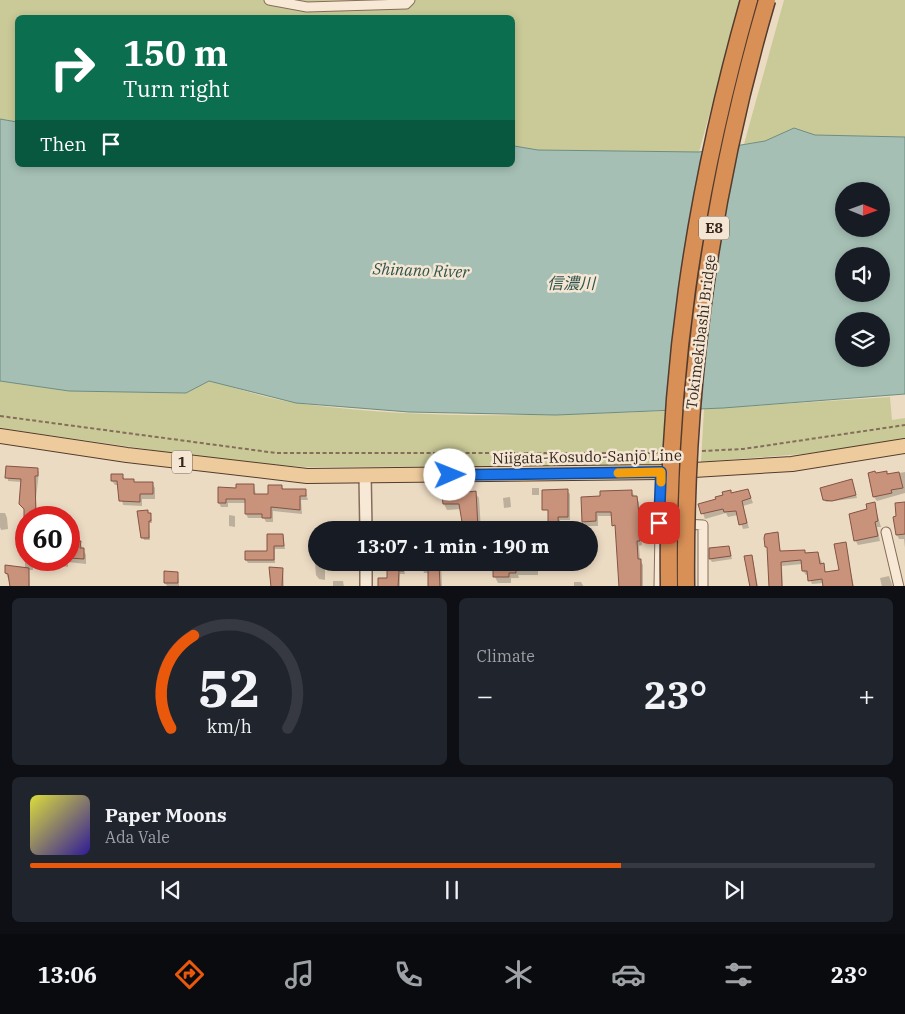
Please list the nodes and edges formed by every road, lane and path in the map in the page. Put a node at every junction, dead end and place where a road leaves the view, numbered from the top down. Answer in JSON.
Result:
{"nodes":[{"id":1,"x":269,"y":0,"type":"edge"},
{"id":2,"x":410,"y":0,"type":"edge"},
{"id":3,"x":750,"y":0,"type":"edge"},
{"id":4,"x":767,"y":0,"type":"edge"},
{"id":5,"x":0,"y":416,"type":"edge"},
{"id":6,"x":905,"y":425,"type":"edge"},
{"id":7,"x":0,"y":436,"type":"edge"},
{"id":8,"x":905,"y":446,"type":"edge"},
{"id":9,"x":696,"y":452,"type":"dead end"},
{"id":10,"x":667,"y":453,"type":"dead end"},
{"id":11,"x":661,"y":472,"type":"junction"},
{"id":12,"x":366,"y":475,"type":"junction"},
{"id":13,"x":366,"y":521,"type":"edge"},
{"id":14,"x":659,"y":523,"type":"junction"},
{"id":15,"x":886,"y":532,"type":"dead end"},
{"id":16,"x":366,"y":571,"type":"edge"},
{"id":17,"x":366,"y":586,"type":"edge"},
{"id":18,"x":659,"y":586,"type":"edge"},
{"id":19,"x":669,"y":586,"type":"edge"},
{"id":20,"x":686,"y":586,"type":"edge"},
{"id":21,"x":703,"y":586,"type":"edge"},
{"id":22,"x":899,"y":586,"type":"edge"}],
"edges":[{"from":1,"to":2,"type":"street"},
{"from":3,"to":19,"type":"highway","number":"E8","bridge":true},
{"from":4,"to":20,"type":"highway","name":"Tokimekibashi Bridge","number":"E8","bridge":true},
{"from":5,"to":10,"type":"path"},
{"from":6,"to":9,"type":"path"},
{"from":7,"to":12,"type":"main road","name":"Niigata-Kosudo-Sanjō Line","number":"1"},
{"from":8,"to":11,"type":"main road","name":"Niigata-Kosudo-Sanjō Line","number":"1"},
{"from":11,"to":12,"type":"main road","name":"Niigata-Kosudo-Sanjō Line","number":"1"},
{"from":11,"to":14,"type":"street"},
{"from":12,"to":13,"type":"street"},
{"from":14,"to":18,"type":"street"},
{"from":14,"to":21,"type":"street"},
{"from":15,"to":22,"type":"street"},
{"from":16,"to":17,"type":"street"}]}
